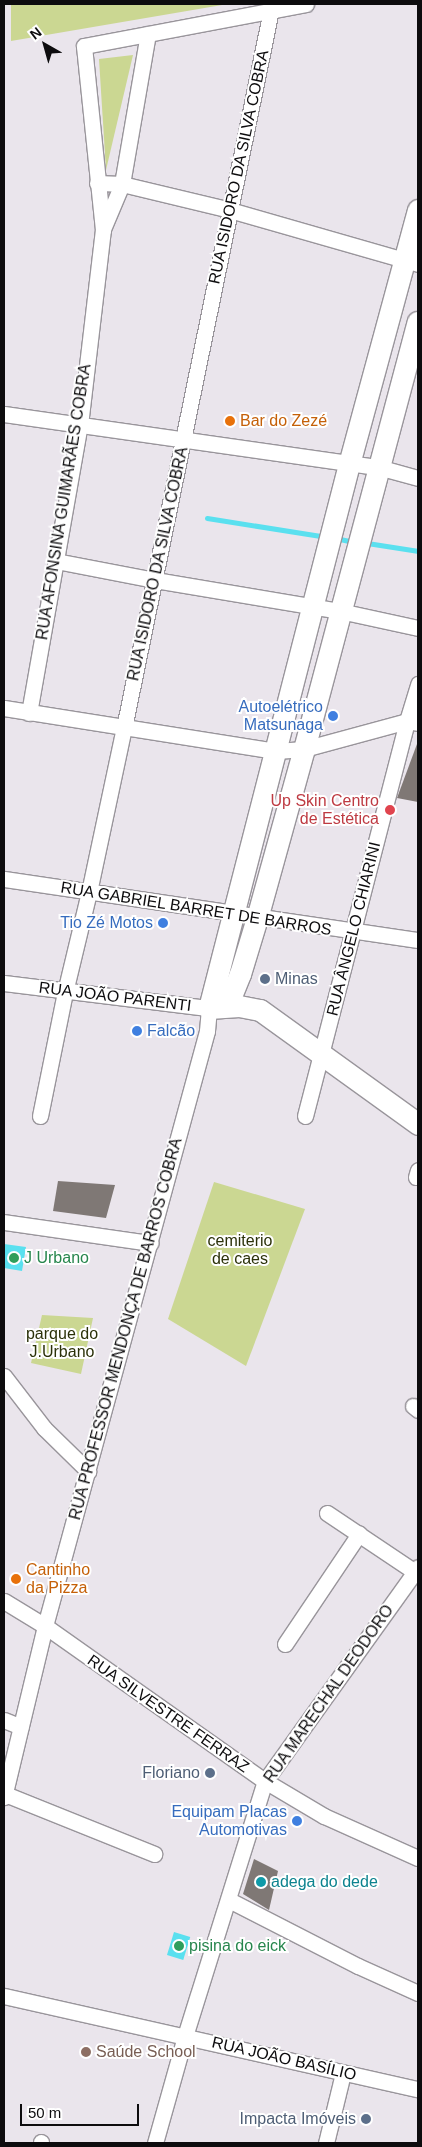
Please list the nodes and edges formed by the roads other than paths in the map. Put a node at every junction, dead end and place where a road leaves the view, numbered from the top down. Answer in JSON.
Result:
{"nodes":[{"id":1,"x":306,"y":4,"type":"edge"},
{"id":2,"x":271,"y":10,"type":"junction"},
{"id":3,"x":148,"y":34,"type":"junction"},
{"id":4,"x":97,"y":183,"type":"junction"},
{"id":5,"x":122,"y":184,"type":"junction"},
{"id":6,"x":230,"y":210,"type":"junction"},
{"id":7,"x":418,"y":210,"type":"edge"},
{"id":8,"x":103,"y":230,"type":"junction"},
{"id":9,"x":411,"y":262,"type":"edge"},
{"id":10,"x":390,"y":312,"type":"junction"},
{"id":11,"x":418,"y":317,"type":"edge"},
{"id":12,"x":418,"y":322,"type":"edge"},
{"id":13,"x":4,"y":414,"type":"edge"},
{"id":14,"x":80,"y":425,"type":"junction"},
{"id":15,"x":183,"y":440,"type":"junction"},
{"id":16,"x":349,"y":464,"type":"junction"},
{"id":17,"x":378,"y":467,"type":"junction"},
{"id":18,"x":418,"y":478,"type":"edge"},
{"id":19,"x":56,"y":561,"type":"junction"},
{"id":20,"x":154,"y":580,"type":"junction"},
{"id":21,"x":313,"y":608,"type":"junction"},
{"id":22,"x":340,"y":611,"type":"junction"},
{"id":23,"x":418,"y":628,"type":"edge"},
{"id":24,"x":418,"y":684,"type":"edge"},
{"id":25,"x":4,"y":708,"type":"edge"},
{"id":26,"x":29,"y":713,"type":"junction"},
{"id":27,"x":412,"y":722,"type":"edge"},
{"id":28,"x":124,"y":728,"type":"junction"},
{"id":29,"x":304,"y":749,"type":"junction"},
{"id":30,"x":276,"y":751,"type":"junction"},
{"id":31,"x":4,"y":879,"type":"edge"},
{"id":32,"x":89,"y":892,"type":"junction"},
{"id":33,"x":234,"y":915,"type":"junction"},
{"id":34,"x":257,"y":918,"type":"junction"},
{"id":35,"x":354,"y":933,"type":"junction"},
{"id":36,"x":418,"y":940,"type":"edge"},
{"id":37,"x":4,"y":983,"type":"edge"},
{"id":38,"x":64,"y":992,"type":"junction"},
{"id":39,"x":218,"y":1007,"type":"junction"},
{"id":40,"x":322,"y":1055,"type":"junction"},
{"id":41,"x":40,"y":1116,"type":"dead end"},
{"id":42,"x":305,"y":1116,"type":"dead end"},
{"id":43,"x":418,"y":1124,"type":"edge"},
{"id":44,"x":4,"y":1222,"type":"edge"},
{"id":45,"x":150,"y":1243,"type":"junction"},
{"id":46,"x":4,"y":1376,"type":"edge"},
{"id":47,"x":88,"y":1471,"type":"junction"},
{"id":48,"x":327,"y":1513,"type":"dead end"},
{"id":49,"x":359,"y":1534,"type":"junction"},
{"id":50,"x":417,"y":1571,"type":"edge"},
{"id":51,"x":4,"y":1601,"type":"edge"},
{"id":52,"x":45,"y":1626,"type":"junction"},
{"id":53,"x":285,"y":1644,"type":"dead end"},
{"id":54,"x":4,"y":1720,"type":"edge"},
{"id":55,"x":21,"y":1727,"type":"junction"},
{"id":56,"x":265,"y":1781,"type":"junction"},
{"id":57,"x":4,"y":1796,"type":"edge"},
{"id":58,"x":154,"y":1854,"type":"dead end"},
{"id":59,"x":418,"y":1858,"type":"edge"},
{"id":60,"x":229,"y":1900,"type":"junction"},
{"id":61,"x":418,"y":1993,"type":"edge"},
{"id":62,"x":4,"y":1996,"type":"edge"},
{"id":63,"x":185,"y":2036,"type":"junction"},
{"id":64,"x":343,"y":2073,"type":"junction"},
{"id":65,"x":418,"y":2090,"type":"edge"},
{"id":66,"x":155,"y":2143,"type":"edge"},
{"id":67,"x":326,"y":2143,"type":"edge"}],
"edges":[{"from":1,"to":2,"type":"street"},
{"from":2,"to":3,"type":"street"},
{"from":2,"to":6,"type":"street","name":"RUA ISIDORO DA SILVA COBRA"},
{"from":3,"to":4,"type":"street","name":"RUA AFONSINA GUIMARÃES COBRA"},
{"from":3,"to":5,"type":"street","name":"RUA AFONSINA GUIMARÃES COBRA"},
{"from":4,"to":5,"type":"street"},
{"from":4,"to":8,"type":"street","name":"RUA AFONSINA GUIMARÃES COBRA"},
{"from":5,"to":6,"type":"street"},
{"from":5,"to":8,"type":"street","name":"RUA AFONSINA GUIMARÃES COBRA"},
{"from":6,"to":9,"type":"street"},
{"from":6,"to":15,"type":"street","name":"RUA ISIDORO DA SILVA COBRA"},
{"from":7,"to":9,"type":"street"},
{"from":8,"to":14,"type":"street","name":"RUA AFONSINA GUIMARÃES COBRA"},
{"from":9,"to":10,"type":"street"},
{"from":10,"to":11,"type":"street"},
{"from":10,"to":16,"type":"street"},
{"from":12,"to":17,"type":"street"},
{"from":13,"to":14,"type":"street"},
{"from":14,"to":15,"type":"street"},
{"from":14,"to":19,"type":"street","name":"RUA AFONSINA GUIMARÃES COBRA"},
{"from":15,"to":16,"type":"street"},
{"from":15,"to":20,"type":"street","name":"RUA ISIDORO DA SILVA COBRA"},
{"from":16,"to":17,"type":"street"},
{"from":16,"to":21,"type":"street"},
{"from":17,"to":18,"type":"street"},
{"from":17,"to":22,"type":"street"},
{"from":19,"to":20,"type":"street"},
{"from":19,"to":26,"type":"street","name":"RUA AFONSINA GUIMARÃES COBRA"},
{"from":20,"to":21,"type":"street"},
{"from":20,"to":28,"type":"street","name":"RUA ISIDORO DA SILVA COBRA"},
{"from":21,"to":22,"type":"street"},
{"from":21,"to":30,"type":"street"},
{"from":22,"to":23,"type":"street"},
{"from":22,"to":29,"type":"street"},
{"from":24,"to":27,"type":"street","name":"RUA ÂNGELO CHIARINI"},
{"from":25,"to":26,"type":"street"},
{"from":26,"to":28,"type":"street"},
{"from":27,"to":29,"type":"street"},
{"from":27,"to":35,"type":"street","name":"RUA ÂNGELO CHIARINI"},
{"from":28,"to":30,"type":"street"},
{"from":28,"to":32,"type":"street","name":"RUA ISIDORO DA SILVA COBRA"},
{"from":29,"to":30,"type":"street"},
{"from":29,"to":34,"type":"street"},
{"from":30,"to":33,"type":"street"},
{"from":31,"to":32,"type":"street","name":"RUA GABRIEL BARRET DE BARROS"},
{"from":32,"to":33,"type":"street","name":"RUA GABRIEL BARRET DE BARROS"},
{"from":32,"to":38,"type":"street","name":"RUA ISIDORO DA SILVA COBRA"},
{"from":33,"to":34,"type":"street","name":"RUA GABRIEL BARRET DE BARROS"},
{"from":33,"to":39,"type":"street"},
{"from":34,"to":35,"type":"street","name":"RUA GABRIEL BARRET DE BARROS"},
{"from":34,"to":39,"type":"street"},
{"from":35,"to":36,"type":"street","name":"RUA GABRIEL BARRET DE BARROS"},
{"from":35,"to":40,"type":"street","name":"RUA ÂNGELO CHIARINI"},
{"from":37,"to":38,"type":"street","name":"RUA JOÃO PARENTI"},
{"from":38,"to":39,"type":"street","name":"RUA JOÃO PARENTI"},
{"from":38,"to":41,"type":"street","name":"RUA ISIDORO DA SILVA COBRA"},
{"from":39,"to":40,"type":"street"},
{"from":39,"to":45,"type":"street","name":"RUA PROFESSOR MENDONÇA DE BARROS COBRA"},
{"from":40,"to":42,"type":"street","name":"RUA ÂNGELO CHIARINI"},
{"from":40,"to":43,"type":"street"},
{"from":44,"to":45,"type":"street"},
{"from":45,"to":47,"type":"street","name":"RUA PROFESSOR MENDONÇA DE BARROS COBRA"},
{"from":46,"to":47,"type":"street"},
{"from":47,"to":52,"type":"street","name":"RUA PROFESSOR MENDONÇA DE BARROS COBRA"},
{"from":48,"to":49,"type":"street"},
{"from":49,"to":50,"type":"street"},
{"from":49,"to":53,"type":"street"},
{"from":50,"to":56,"type":"street","name":"RUA MARECHAL DEODORO"},
{"from":51,"to":52,"type":"street","name":"RUA SILVESTRE FERRAZ"},
{"from":52,"to":55,"type":"street","name":"RUA PROFESSOR MENDONÇA DE BARROS COBRA"},
{"from":52,"to":56,"type":"street","name":"RUA SILVESTRE FERRAZ"},
{"from":54,"to":55,"type":"street"},
{"from":55,"to":57,"type":"street","name":"RUA PROFESSOR MENDONÇA DE BARROS COBRA"},
{"from":56,"to":59,"type":"street","name":"RUA SILVESTRE FERRAZ"},
{"from":56,"to":60,"type":"street","name":"RUA MARECHAL DEODORO"},
{"from":57,"to":58,"type":"street"},
{"from":60,"to":61,"type":"street"},
{"from":60,"to":63,"type":"street","name":"RUA MARECHAL DEODORO"},
{"from":62,"to":63,"type":"street","name":"RUA JOÃO BASÍLIO"},
{"from":63,"to":64,"type":"street","name":"RUA JOÃO BASÍLIO"},
{"from":63,"to":66,"type":"street","name":"RUA MARECHAL DEODORO"},
{"from":64,"to":65,"type":"street","name":"RUA JOÃO BASÍLIO"},
{"from":64,"to":67,"type":"street"}]}
